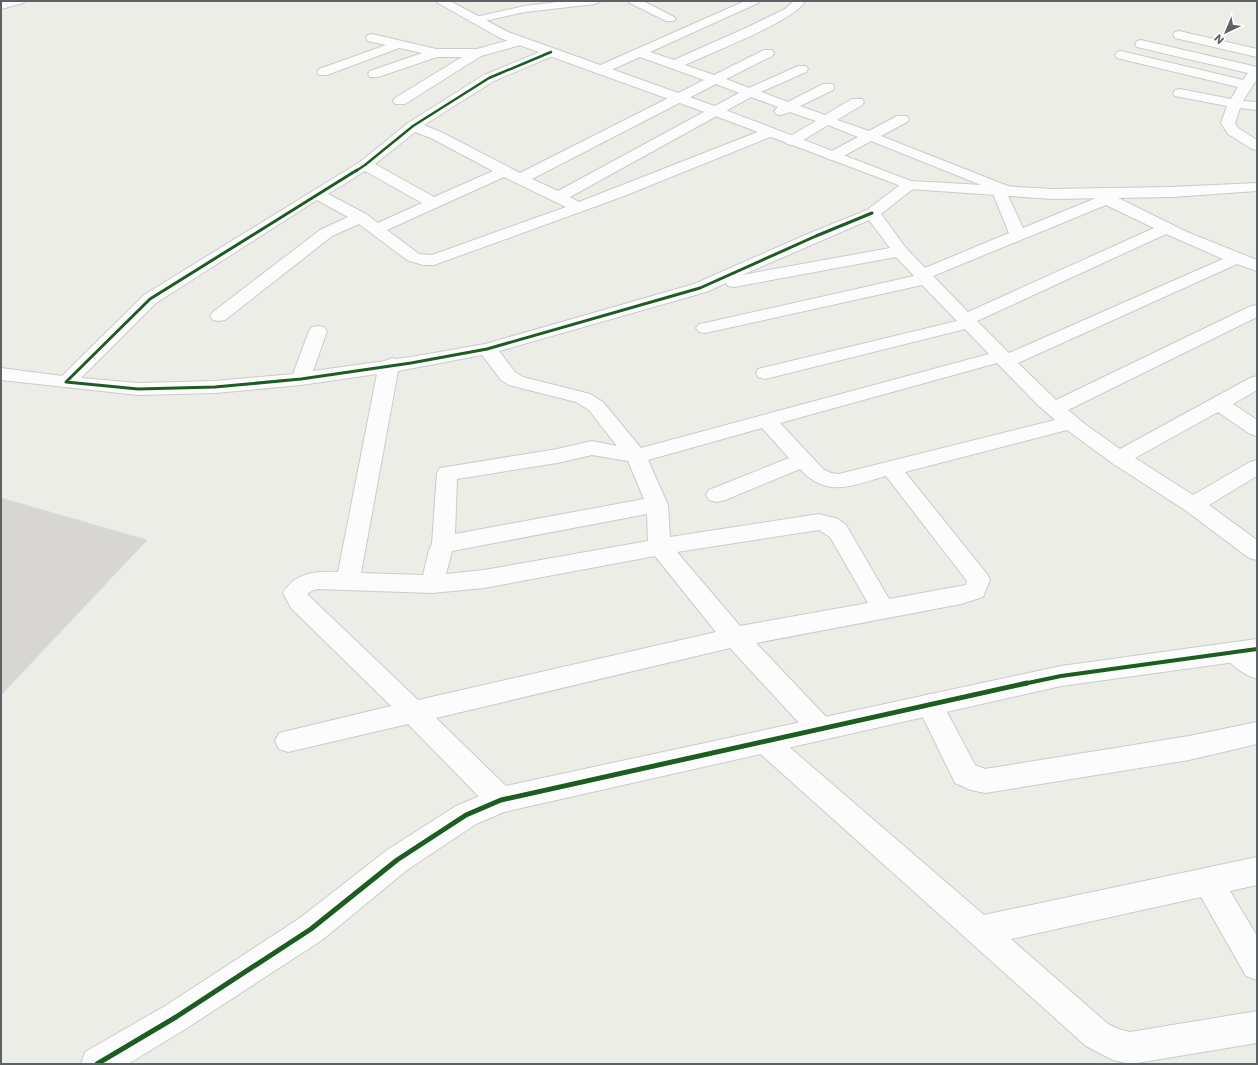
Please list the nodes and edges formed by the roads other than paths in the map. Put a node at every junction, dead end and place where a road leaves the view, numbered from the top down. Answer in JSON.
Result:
{"nodes":[{"id":1,"x":19,"y":1,"type":"edge"},
{"id":2,"x":442,"y":1,"type":"edge"},
{"id":3,"x":595,"y":1,"type":"edge"},
{"id":4,"x":634,"y":1,"type":"edge"},
{"id":5,"x":754,"y":1,"type":"edge"},
{"id":6,"x":796,"y":1,"type":"edge"},
{"id":7,"x":1,"y":6,"type":"edge"},
{"id":8,"x":670,"y":19,"type":"dead end"},
{"id":9,"x":475,"y":20,"type":"junction"},
{"id":10,"x":1179,"y":36,"type":"dead end"},
{"id":11,"x":372,"y":38,"type":"dead end"},
{"id":12,"x":520,"y":41,"type":"junction"},
{"id":13,"x":399,"y":44,"type":"junction"},
{"id":14,"x":1141,"y":44,"type":"dead end"},
{"id":15,"x":551,"y":52,"type":"junction"},
{"id":16,"x":640,"y":52,"type":"junction"},
{"id":17,"x":436,"y":53,"type":"junction"},
{"id":18,"x":477,"y":53,"type":"junction"},
{"id":19,"x":768,"y":53,"type":"dead end"},
{"id":20,"x":1257,"y":53,"type":"edge"},
{"id":21,"x":1121,"y":55,"type":"dead end"},
{"id":22,"x":676,"y":64,"type":"junction"},
{"id":23,"x":802,"y":69,"type":"dead end"},
{"id":24,"x":600,"y":70,"type":"junction"},
{"id":25,"x":1257,"y":71,"type":"edge"},
{"id":26,"x":324,"y":72,"type":"dead end"},
{"id":27,"x":374,"y":74,"type":"dead end"},
{"id":28,"x":716,"y":79,"type":"junction"},
{"id":29,"x":1246,"y":85,"type":"junction"},
{"id":30,"x":828,"y":87,"type":"dead end"},
{"id":31,"x":751,"y":92,"type":"junction"},
{"id":32,"x":1180,"y":93,"type":"dead end"},
{"id":33,"x":679,"y":98,"type":"junction"},
{"id":34,"x":400,"y":101,"type":"dead end"},
{"id":35,"x":857,"y":102,"type":"dead end"},
{"id":36,"x":1236,"y":104,"type":"junction"},
{"id":37,"x":789,"y":106,"type":"junction"},
{"id":38,"x":1257,"y":106,"type":"edge"},
{"id":39,"x":715,"y":111,"type":"junction"},
{"id":40,"x":902,"y":119,"type":"dead end"},
{"id":41,"x":827,"y":121,"type":"junction"},
{"id":42,"x":412,"y":126,"type":"junction"},
{"id":43,"x":752,"y":126,"type":"junction"},
{"id":44,"x":770,"y":132,"type":"junction"},
{"id":45,"x":872,"y":137,"type":"junction"},
{"id":46,"x":792,"y":141,"type":"junction"},
{"id":47,"x":1257,"y":146,"type":"edge"},
{"id":48,"x":833,"y":156,"type":"junction"},
{"id":49,"x":365,"y":165,"type":"junction"},
{"id":50,"x":504,"y":171,"type":"junction"},
{"id":51,"x":522,"y":178,"type":"junction"},
{"id":52,"x":909,"y":186,"type":"junction"},
{"id":53,"x":1257,"y":187,"type":"edge"},
{"id":54,"x":1003,"y":191,"type":"junction"},
{"id":55,"x":317,"y":194,"type":"junction"},
{"id":56,"x":1103,"y":196,"type":"junction"},
{"id":57,"x":559,"y":197,"type":"junction"},
{"id":58,"x":433,"y":203,"type":"junction"},
{"id":59,"x":580,"y":208,"type":"junction"},
{"id":60,"x":872,"y":213,"type":"junction"},
{"id":61,"x":360,"y":217,"type":"junction"},
{"id":62,"x":377,"y":229,"type":"junction"},
{"id":63,"x":1165,"y":229,"type":"junction"},
{"id":64,"x":1018,"y":235,"type":"junction"},
{"id":65,"x":900,"y":251,"type":"junction"},
{"id":66,"x":1236,"y":259,"type":"junction"},
{"id":67,"x":1257,"y":266,"type":"edge"},
{"id":68,"x":923,"y":277,"type":"junction"},
{"id":69,"x":700,"y":288,"type":"junction"},
{"id":70,"x":1257,"y":310,"type":"edge"},
{"id":71,"x":219,"y":316,"type":"dead end"},
{"id":72,"x":968,"y":321,"type":"junction"},
{"id":73,"x":705,"y":328,"type":"dead end"},
{"id":74,"x":318,"y":331,"type":"dead end"},
{"id":75,"x":487,"y":349,"type":"junction"},
{"id":76,"x":1004,"y":358,"type":"junction"},
{"id":77,"x":392,"y":364,"type":"junction"},
{"id":78,"x":765,"y":373,"type":"dead end"},
{"id":79,"x":1,"y":374,"type":"edge"},
{"id":80,"x":301,"y":379,"type":"junction"},
{"id":81,"x":66,"y":382,"type":"junction"},
{"id":82,"x":1257,"y":382,"type":"edge"},
{"id":83,"x":1218,"y":403,"type":"junction"},
{"id":84,"x":1055,"y":409,"type":"junction"},
{"id":85,"x":767,"y":421,"type":"junction"},
{"id":86,"x":1071,"y":423,"type":"junction"},
{"id":87,"x":1257,"y":429,"type":"edge"},
{"id":88,"x":636,"y":456,"type":"junction"},
{"id":89,"x":1119,"y":458,"type":"junction"},
{"id":90,"x":803,"y":460,"type":"junction"},
{"id":91,"x":1257,"y":467,"type":"edge"},
{"id":92,"x":891,"y":468,"type":"junction"},
{"id":93,"x":717,"y":495,"type":"dead end"},
{"id":94,"x":657,"y":505,"type":"junction"},
{"id":95,"x":1193,"y":505,"type":"junction"},
{"id":96,"x":443,"y":546,"type":"junction"},
{"id":97,"x":660,"y":547,"type":"junction"},
{"id":98,"x":1257,"y":552,"type":"edge"},
{"id":99,"x":348,"y":581,"type":"junction"},
{"id":100,"x":432,"y":584,"type":"junction"},
{"id":101,"x":883,"y":610,"type":"junction"},
{"id":102,"x":735,"y":637,"type":"junction"},
{"id":103,"x":1246,"y":650,"type":"edge"},
{"id":104,"x":1257,"y":669,"type":"edge"},
{"id":105,"x":930,"y":705,"type":"junction"},
{"id":106,"x":412,"y":712,"type":"junction"},
{"id":107,"x":822,"y":729,"type":"junction"},
{"id":108,"x":1257,"y":733,"type":"edge"},
{"id":109,"x":288,"y":741,"type":"dead end"},
{"id":110,"x":764,"y":741,"type":"junction"},
{"id":111,"x":501,"y":800,"type":"junction"},
{"id":112,"x":1257,"y":871,"type":"edge"},
{"id":113,"x":1208,"y":882,"type":"junction"},
{"id":114,"x":981,"y":931,"type":"junction"},
{"id":115,"x":1257,"y":965,"type":"edge"},
{"id":116,"x":1256,"y":1029,"type":"edge"},
{"id":117,"x":97,"y":1064,"type":"edge"}],
"edges":[{"from":1,"to":7,"type":"street"},
{"from":2,"to":9,"type":"street"},
{"from":3,"to":9,"type":"street"},
{"from":4,"to":8,"type":"street"},
{"from":5,"to":16,"type":"street"},
{"from":6,"to":22,"type":"street"},
{"from":9,"to":12,"type":"street"},
{"from":10,"to":20,"type":"street"},
{"from":11,"to":13,"type":"street"},
{"from":12,"to":15,"type":"street"},
{"from":12,"to":18,"type":"street"},
{"from":13,"to":17,"type":"street"},
{"from":13,"to":26,"type":"street"},
{"from":14,"to":25,"type":"street"},
{"from":15,"to":24,"type":"street"},
{"from":15,"to":42,"type":"street"},
{"from":16,"to":22,"type":"street"},
{"from":16,"to":24,"type":"street"},
{"from":17,"to":18,"type":"street"},
{"from":17,"to":27,"type":"street"},
{"from":18,"to":34,"type":"street"},
{"from":19,"to":28,"type":"street"},
{"from":21,"to":29,"type":"street"},
{"from":22,"to":28,"type":"street"},
{"from":23,"to":31,"type":"street"},
{"from":24,"to":33,"type":"street"},
{"from":25,"to":29,"type":"street"},
{"from":28,"to":31,"type":"street"},
{"from":28,"to":33,"type":"street"},
{"from":29,"to":36,"type":"street"},
{"from":30,"to":37,"type":"street"},
{"from":31,"to":37,"type":"street"},
{"from":31,"to":39,"type":"street"},
{"from":32,"to":36,"type":"street"},
{"from":33,"to":39,"type":"street"},
{"from":33,"to":51,"type":"street"},
{"from":35,"to":41,"type":"street"},
{"from":36,"to":38,"type":"street"},
{"from":36,"to":47,"type":"street"},
{"from":37,"to":41,"type":"street"},
{"from":37,"to":43,"type":"street"},
{"from":39,"to":43,"type":"street"},
{"from":39,"to":57,"type":"street"},
{"from":40,"to":45,"type":"street"},
{"from":41,"to":45,"type":"street"},
{"from":41,"to":46,"type":"street"},
{"from":42,"to":49,"type":"street"},
{"from":42,"to":50,"type":"street"},
{"from":43,"to":44,"type":"street"},
{"from":44,"to":46,"type":"street"},
{"from":44,"to":59,"type":"street"},
{"from":45,"to":48,"type":"street"},
{"from":45,"to":54,"type":"street"},
{"from":46,"to":48,"type":"street"},
{"from":48,"to":52,"type":"street"},
{"from":49,"to":55,"type":"street"},
{"from":49,"to":58,"type":"street"},
{"from":50,"to":51,"type":"street"},
{"from":50,"to":58,"type":"street"},
{"from":51,"to":57,"type":"street"},
{"from":52,"to":54,"type":"street"},
{"from":52,"to":60,"type":"street"},
{"from":53,"to":56,"type":"street"},
{"from":54,"to":56,"type":"street"},
{"from":54,"to":64,"type":"street"},
{"from":55,"to":61,"type":"street"},
{"from":55,"to":81,"type":"street"},
{"from":56,"to":63,"type":"street"},
{"from":56,"to":64,"type":"street"},
{"from":57,"to":59,"type":"street"},
{"from":58,"to":62,"type":"street"},
{"from":59,"to":62,"type":"street"},
{"from":60,"to":65,"type":"street"},
{"from":60,"to":69,"type":"street"},
{"from":61,"to":62,"type":"street"},
{"from":61,"to":71,"type":"street"},
{"from":63,"to":66,"type":"street"},
{"from":63,"to":72,"type":"street"},
{"from":64,"to":68,"type":"street"},
{"from":65,"to":68,"type":"street"},
{"from":65,"to":69,"type":"street"},
{"from":66,"to":67,"type":"street"},
{"from":66,"to":76,"type":"street"},
{"from":68,"to":72,"type":"street"},
{"from":68,"to":73,"type":"street"},
{"from":69,"to":75,"type":"street"},
{"from":70,"to":84,"type":"street"},
{"from":72,"to":76,"type":"street"},
{"from":72,"to":78,"type":"street"},
{"from":74,"to":80,"type":"street"},
{"from":75,"to":77,"type":"street"},
{"from":75,"to":88,"type":"street"},
{"from":76,"to":84,"type":"street"},
{"from":76,"to":85,"type":"street"},
{"from":77,"to":80,"type":"street"},
{"from":77,"to":99,"type":"street"},
{"from":79,"to":81,"type":"street"},
{"from":80,"to":81,"type":"street"},
{"from":82,"to":83,"type":"street"},
{"from":83,"to":87,"type":"street"},
{"from":83,"to":89,"type":"street"},
{"from":84,"to":86,"type":"street"},
{"from":85,"to":88,"type":"street"},
{"from":85,"to":90,"type":"street"},
{"from":86,"to":89,"type":"street"},
{"from":86,"to":92,"type":"street"},
{"from":88,"to":94,"type":"street"},
{"from":88,"to":96,"type":"street"},
{"from":89,"to":95,"type":"street"},
{"from":90,"to":92,"type":"street"},
{"from":90,"to":93,"type":"street"},
{"from":91,"to":95,"type":"street"},
{"from":92,"to":101,"type":"street"},
{"from":94,"to":96,"type":"street"},
{"from":94,"to":97,"type":"street"},
{"from":95,"to":98,"type":"street"},
{"from":96,"to":100,"type":"street"},
{"from":97,"to":100,"type":"street"},
{"from":97,"to":101,"type":"street"},
{"from":97,"to":102,"type":"street"},
{"from":99,"to":100,"type":"street"},
{"from":99,"to":106,"type":"street"},
{"from":101,"to":102,"type":"street"},
{"from":102,"to":106,"type":"street"},
{"from":102,"to":107,"type":"street"},
{"from":103,"to":104,"type":"street"},
{"from":103,"to":105,"type":"street"},
{"from":105,"to":107,"type":"street"},
{"from":105,"to":108,"type":"street"},
{"from":106,"to":109,"type":"street"},
{"from":106,"to":111,"type":"street"},
{"from":107,"to":110,"type":"street"},
{"from":110,"to":111,"type":"street"},
{"from":110,"to":114,"type":"street"},
{"from":111,"to":117,"type":"street"},
{"from":112,"to":113,"type":"street"},
{"from":113,"to":114,"type":"street"},
{"from":113,"to":115,"type":"street"},
{"from":114,"to":116,"type":"street"}]}
